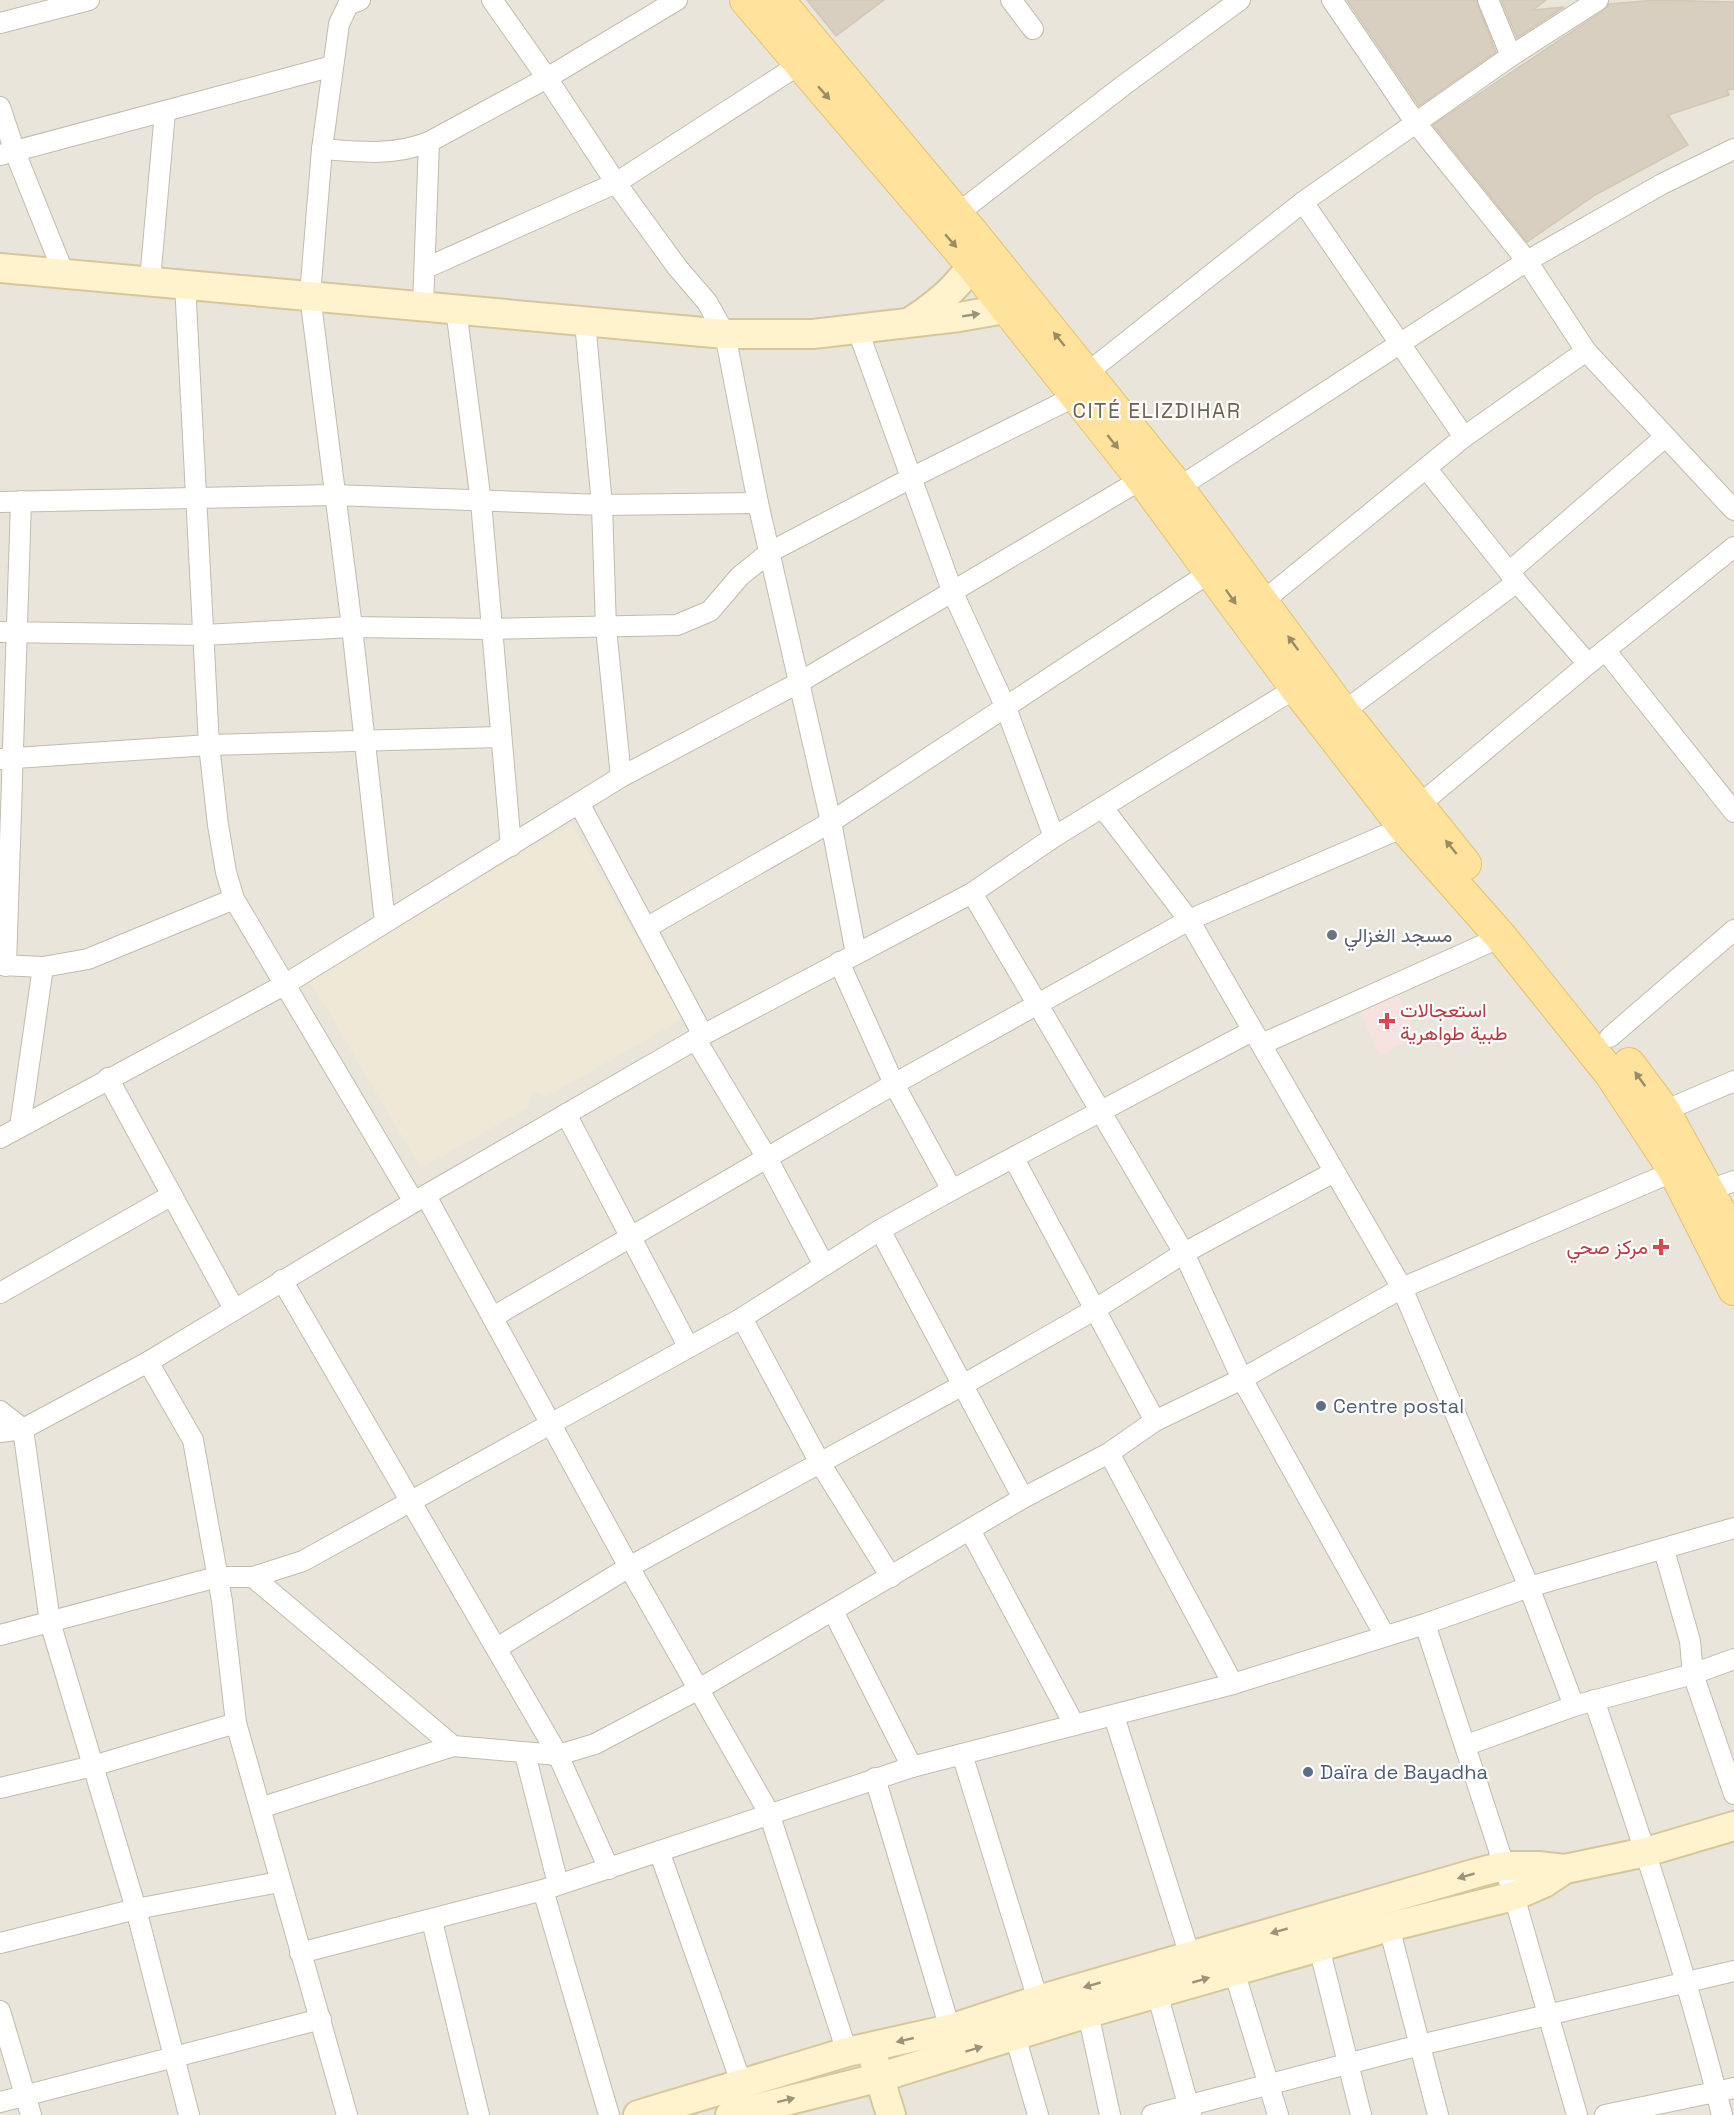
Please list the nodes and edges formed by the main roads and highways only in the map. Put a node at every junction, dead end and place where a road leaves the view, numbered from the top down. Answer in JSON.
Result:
{"nodes":[{"id":1,"x":746,"y":0,"type":"edge"},
{"id":2,"x":778,"y":0,"type":"edge"},
{"id":3,"x":978,"y":256,"type":"junction"},
{"id":4,"x":0,"y":268,"type":"edge"},
{"id":5,"x":1018,"y":307,"type":"junction"},
{"id":6,"x":913,"y":320,"type":"junction"},
{"id":7,"x":1082,"y":385,"type":"junction"},
{"id":8,"x":1306,"y":681,"type":"junction"},
{"id":9,"x":1411,"y":817,"type":"junction"},
{"id":10,"x":1683,"y":1167,"type":"junction"},
{"id":11,"x":1721,"y":1186,"type":"edge"},
{"id":12,"x":1734,"y":1238,"type":"edge"},
{"id":13,"x":1734,"y":1288,"type":"edge"},
{"id":14,"x":1734,"y":1826,"type":"edge"},
{"id":15,"x":1565,"y":1869,"type":"junction"},
{"id":16,"x":858,"y":2050,"type":"junction"},
{"id":17,"x":881,"y":2077,"type":"junction"},
{"id":18,"x":743,"y":2113,"type":"edge"},
{"id":19,"x":638,"y":2115,"type":"edge"},
{"id":20,"x":891,"y":2115,"type":"edge"}],
"edges":[{"from":1,"to":3,"type":"main road","one_way":true},
{"from":2,"to":3,"type":"main road"},
{"from":3,"to":5,"type":"main road"},
{"from":3,"to":6,"type":"main road"},
{"from":4,"to":6,"type":"main road"},
{"from":6,"to":5,"type":"main road","one_way":true},
{"from":5,"to":7,"type":"main road"},
{"from":7,"to":8,"type":"main road","one_way":true},
{"from":8,"to":7,"type":"main road","one_way":true},
{"from":8,"to":9,"type":"main road"},
{"from":8,"to":9,"type":"main road"},
{"from":9,"to":10,"type":"main road"},
{"from":10,"to":9,"type":"main road","one_way":true},
{"from":10,"to":11,"type":"main road"},
{"from":10,"to":13,"type":"main road"},
{"from":11,"to":12,"type":"main road"},
{"from":14,"to":15,"type":"main road"},
{"from":15,"to":16,"type":"main road","one_way":true},
{"from":17,"to":15,"type":"main road","one_way":true},
{"from":16,"to":17,"type":"main road"},
{"from":16,"to":19,"type":"main road"},
{"from":18,"to":17,"type":"main road","one_way":true},
{"from":17,"to":20,"type":"main road"}]}
